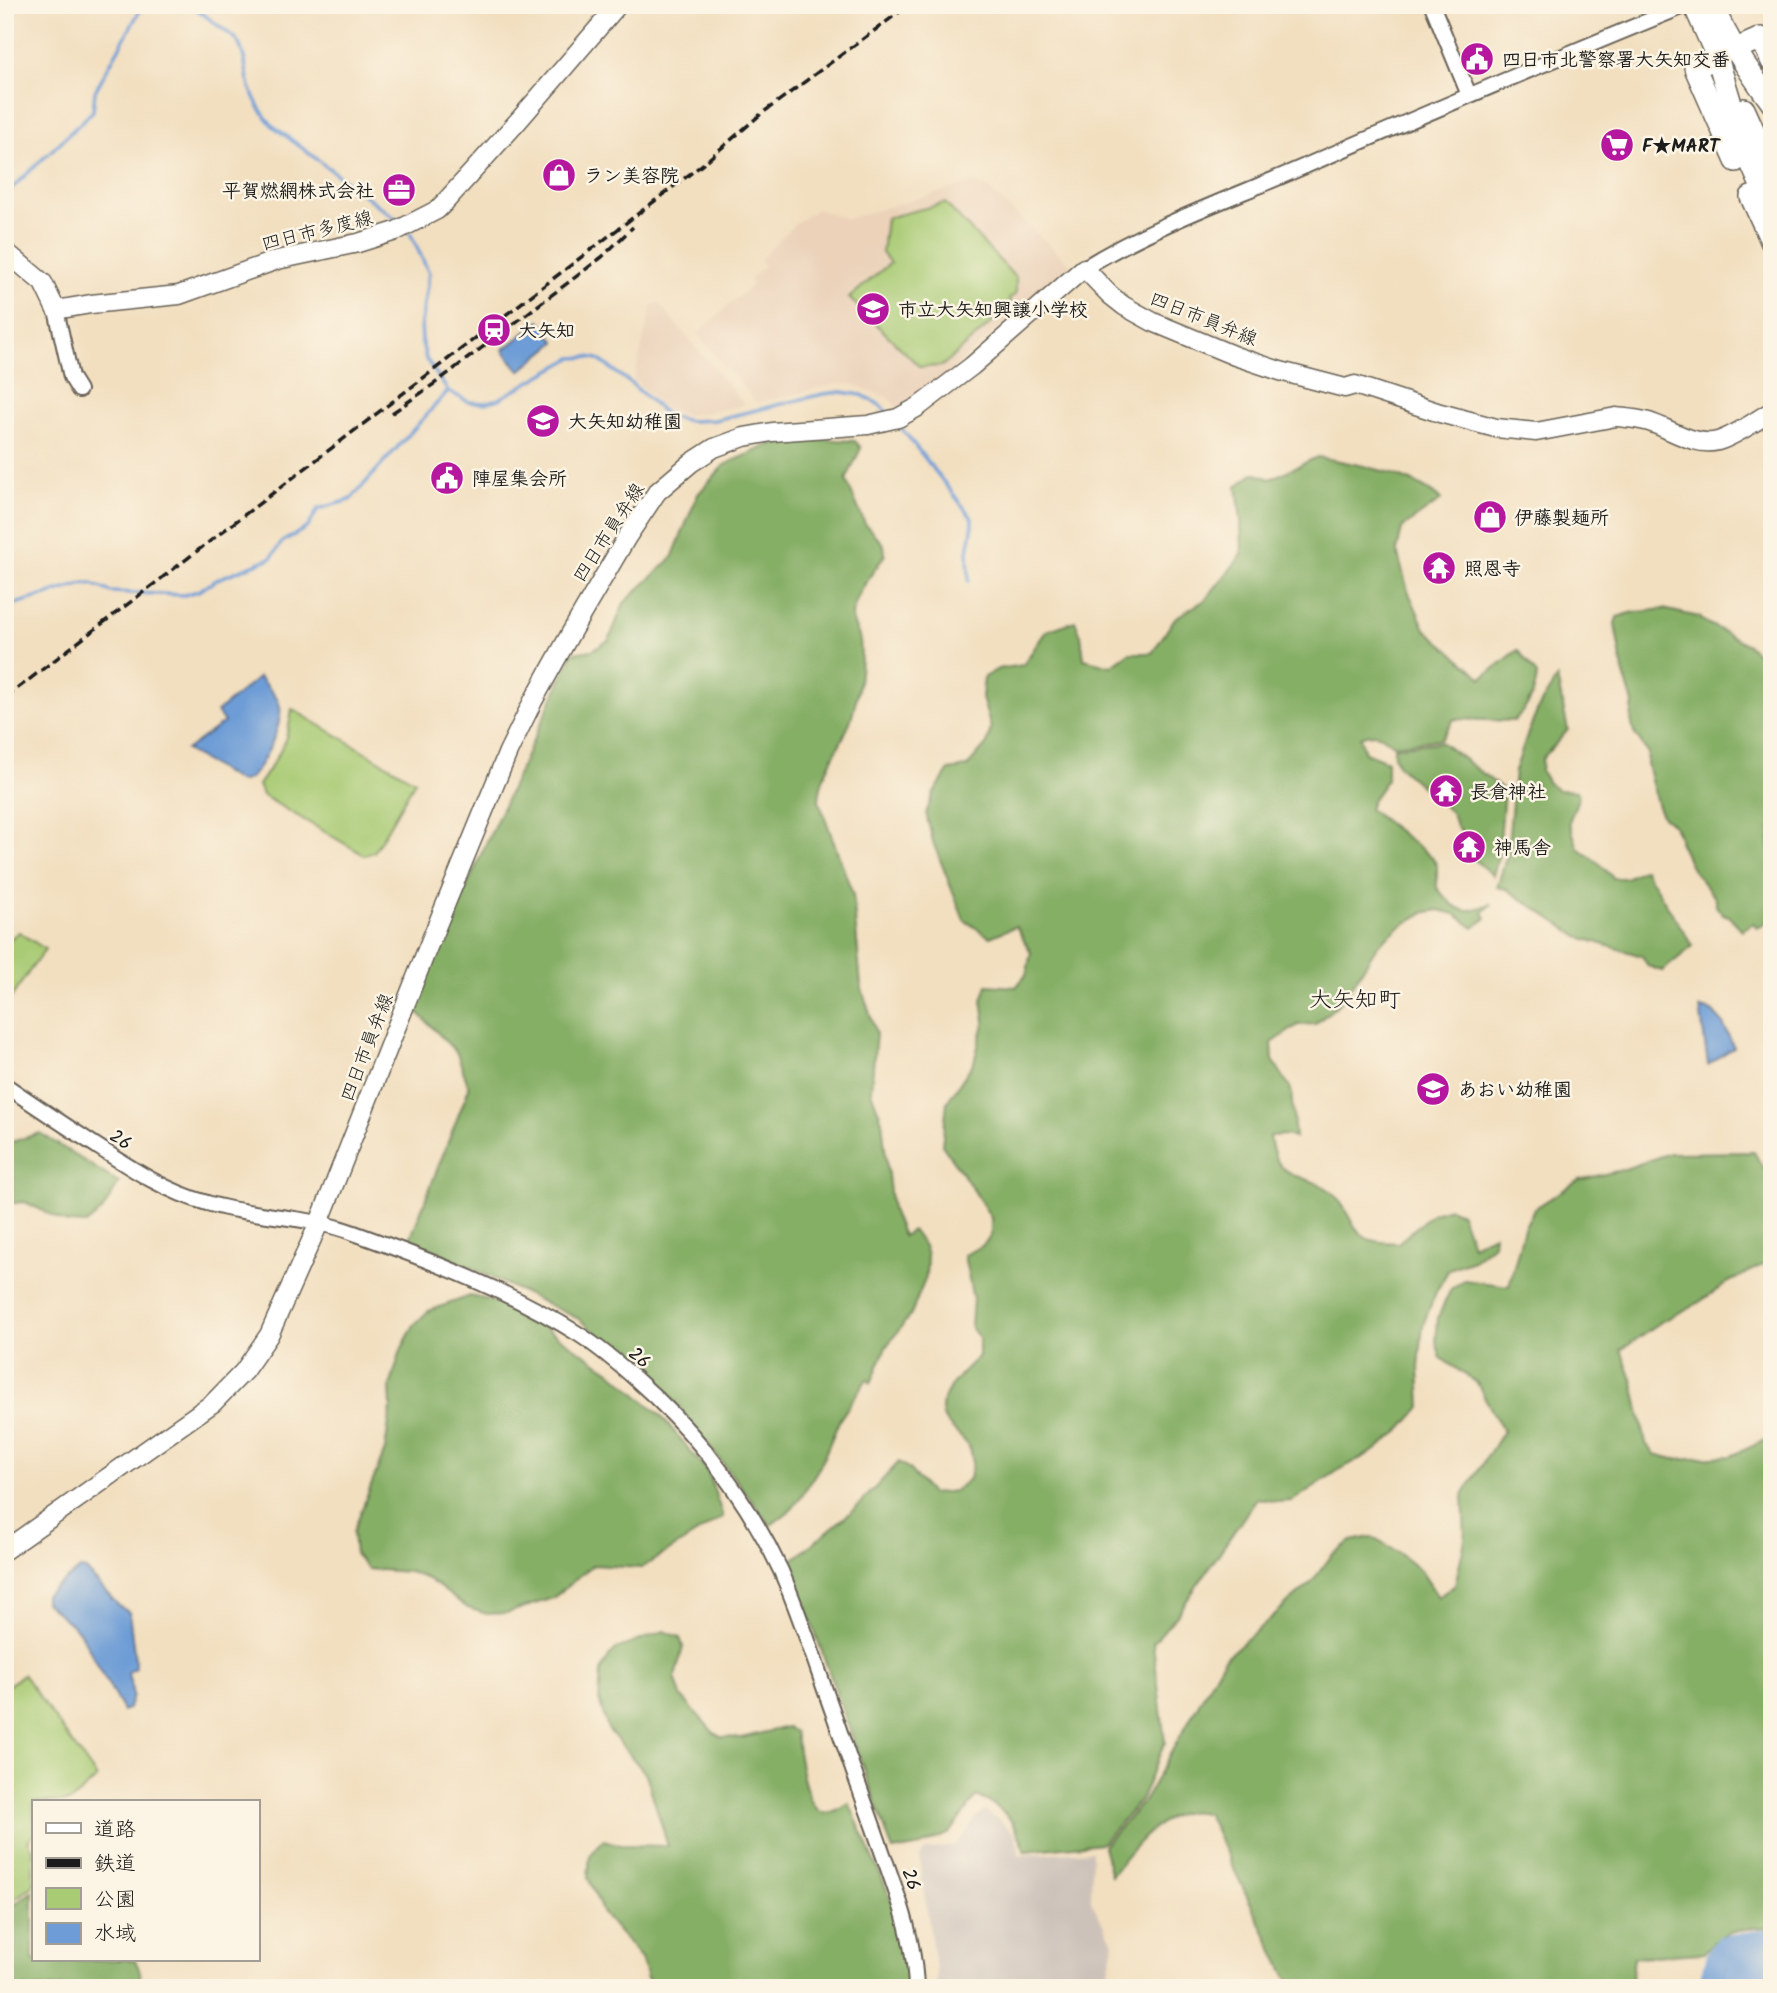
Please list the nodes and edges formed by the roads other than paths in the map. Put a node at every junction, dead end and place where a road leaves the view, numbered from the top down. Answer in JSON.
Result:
{"nodes":[{"id":1,"x":618,"y":5,"type":"edge"},
{"id":2,"x":1432,"y":5,"type":"edge"},
{"id":3,"x":1687,"y":5,"type":"edge"},
{"id":4,"x":1696,"y":5,"type":"edge"},
{"id":5,"x":1712,"y":5,"type":"edge"},
{"id":6,"x":1726,"y":54,"type":"junction"},
{"id":7,"x":1772,"y":62,"type":"edge"},
{"id":8,"x":1469,"y":95,"type":"junction"},
{"id":9,"x":1772,"y":103,"type":"edge"},
{"id":10,"x":1772,"y":171,"type":"edge"},
{"id":11,"x":1766,"y":203,"type":"edge"},
{"id":12,"x":1772,"y":243,"type":"edge"},
{"id":13,"x":5,"y":251,"type":"edge"},
{"id":14,"x":1084,"y":268,"type":"junction"},
{"id":15,"x":56,"y":310,"type":"junction"},
{"id":16,"x":79,"y":390,"type":"dead end"},
{"id":17,"x":1772,"y":411,"type":"edge"},
{"id":18,"x":5,"y":1085,"type":"edge"},
{"id":19,"x":319,"y":1223,"type":"junction"},
{"id":20,"x":5,"y":1550,"type":"edge"},
{"id":21,"x":916,"y":1988,"type":"edge"}],
"edges":[{"from":1,"to":15,"type":"main road","name":"四日市多度線"},
{"from":2,"to":8,"type":"street"},
{"from":3,"to":8,"type":"street"},
{"from":4,"to":6,"type":"highway"},
{"from":4,"to":10,"type":"highway"},
{"from":5,"to":6,"type":"highway"},
{"from":6,"to":7,"type":"highway"},
{"from":6,"to":9,"type":"highway"},
{"from":6,"to":11,"type":"highway"},
{"from":8,"to":14,"type":"street"},
{"from":11,"to":12,"type":"highway"},
{"from":13,"to":15,"type":"main road"},
{"from":14,"to":17,"type":"main road","name":"四日市員弁線"},
{"from":14,"to":19,"type":"main road","name":"四日市員弁線"},
{"from":15,"to":16,"type":"street"},
{"from":18,"to":19,"type":"street","name":"26"},
{"from":19,"to":20,"type":"main road","name":"四日市員弁線"},
{"from":19,"to":21,"type":"street","name":"26"}]}
